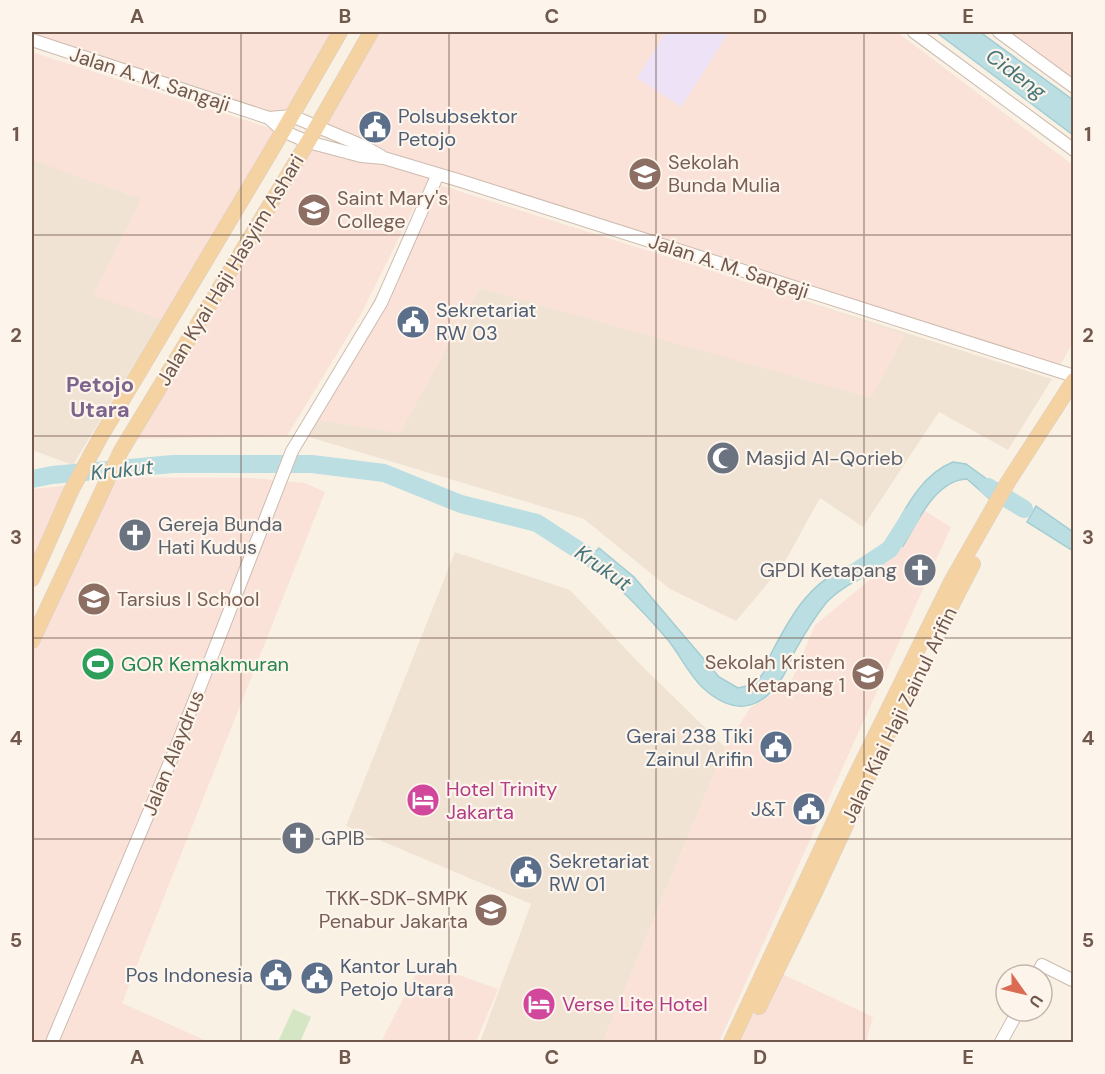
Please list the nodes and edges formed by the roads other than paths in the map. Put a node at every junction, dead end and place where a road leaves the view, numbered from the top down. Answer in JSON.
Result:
{"nodes":[{"id":1,"x":340,"y":32,"type":"edge"},
{"id":2,"x":371,"y":32,"type":"edge"},
{"id":3,"x":914,"y":32,"type":"edge"},
{"id":4,"x":999,"y":32,"type":"edge"},
{"id":5,"x":32,"y":40,"type":"edge"},
{"id":6,"x":1074,"y":87,"type":"edge"},
{"id":7,"x":292,"y":116,"type":"junction"},
{"id":8,"x":269,"y":118,"type":"junction"},
{"id":9,"x":316,"y":126,"type":"junction"},
{"id":10,"x":283,"y":131,"type":"junction"},
{"id":11,"x":308,"y":142,"type":"junction"},
{"id":12,"x":1074,"y":150,"type":"edge"},
{"id":13,"x":384,"y":158,"type":"junction"},
{"id":14,"x":438,"y":174,"type":"junction"},
{"id":15,"x":1074,"y":378,"type":"edge"},
{"id":16,"x":1074,"y":397,"type":"edge"},
{"id":17,"x":1012,"y":484,"type":"junction"},
{"id":18,"x":32,"y":579,"type":"edge"},
{"id":19,"x":32,"y":640,"type":"edge"},
{"id":20,"x":804,"y":900,"type":"junction"},
{"id":21,"x":1054,"y":975,"type":"edge"},
{"id":22,"x":1074,"y":981,"type":"edge"},
{"id":23,"x":1011,"y":1023,"type":"edge"},
{"id":24,"x":52,"y":1042,"type":"edge"},
{"id":25,"x":730,"y":1042,"type":"edge"},
{"id":26,"x":742,"y":1042,"type":"edge"},
{"id":27,"x":1001,"y":1042,"type":"edge"}],
"edges":[{"from":1,"to":7,"type":"main road","name":"Jalan Kyai Haji Hasyim Ashari"},
{"from":2,"to":9,"type":"main road","name":"Jalan Kyai Haji Hasyim Ashari"},
{"from":3,"to":12,"type":"street"},
{"from":4,"to":6,"type":"street"},
{"from":5,"to":8,"type":"street","name":"Jalan A. M. Sangaji"},
{"from":7,"to":8,"type":"street","name":"Jalan A. M. Sangaji"},
{"from":7,"to":9,"type":"street","name":"Jalan A. M. Sangaji"},
{"from":7,"to":10,"type":"main road","name":"Jalan Kyai Haji Hasyim Ashari"},
{"from":8,"to":10,"type":"street","name":"Jalan A. M. Sangaji"},
{"from":9,"to":11,"type":"main road","name":"Jalan Kyai Haji Hasyim Ashari"},
{"from":9,"to":13,"type":"street","name":"Jalan A. M. Sangaji"},
{"from":10,"to":11,"type":"street","name":"Jalan A. M. Sangaji"},
{"from":10,"to":18,"type":"main road","name":"Jalan Kyai Haji Hasyim Ashari"},
{"from":11,"to":13,"type":"street","name":"Jalan A. M. Sangaji"},
{"from":11,"to":19,"type":"main road","name":"Jalan Kyai Haji Hasyim Ashari"},
{"from":13,"to":14,"type":"street","name":"Jalan A. M. Sangaji"},
{"from":14,"to":15,"type":"street","name":"Jalan A. M. Sangaji"},
{"from":14,"to":24,"type":"street","name":"Jalan Alaydrus"},
{"from":15,"to":17,"type":"main road"},
{"from":16,"to":17,"type":"main road"},
{"from":17,"to":20,"type":"main road","name":"Jalan Kiai Haji Zainul Arifin"},
{"from":20,"to":25,"type":"main road","name":"Jalan Kiai Haji Zainul Arifin"},
{"from":20,"to":26,"type":"main road","name":"Jalan Kiai Haji Zainul Arifin"},
{"from":21,"to":22,"type":"street"},
{"from":23,"to":27,"type":"street"}]}
